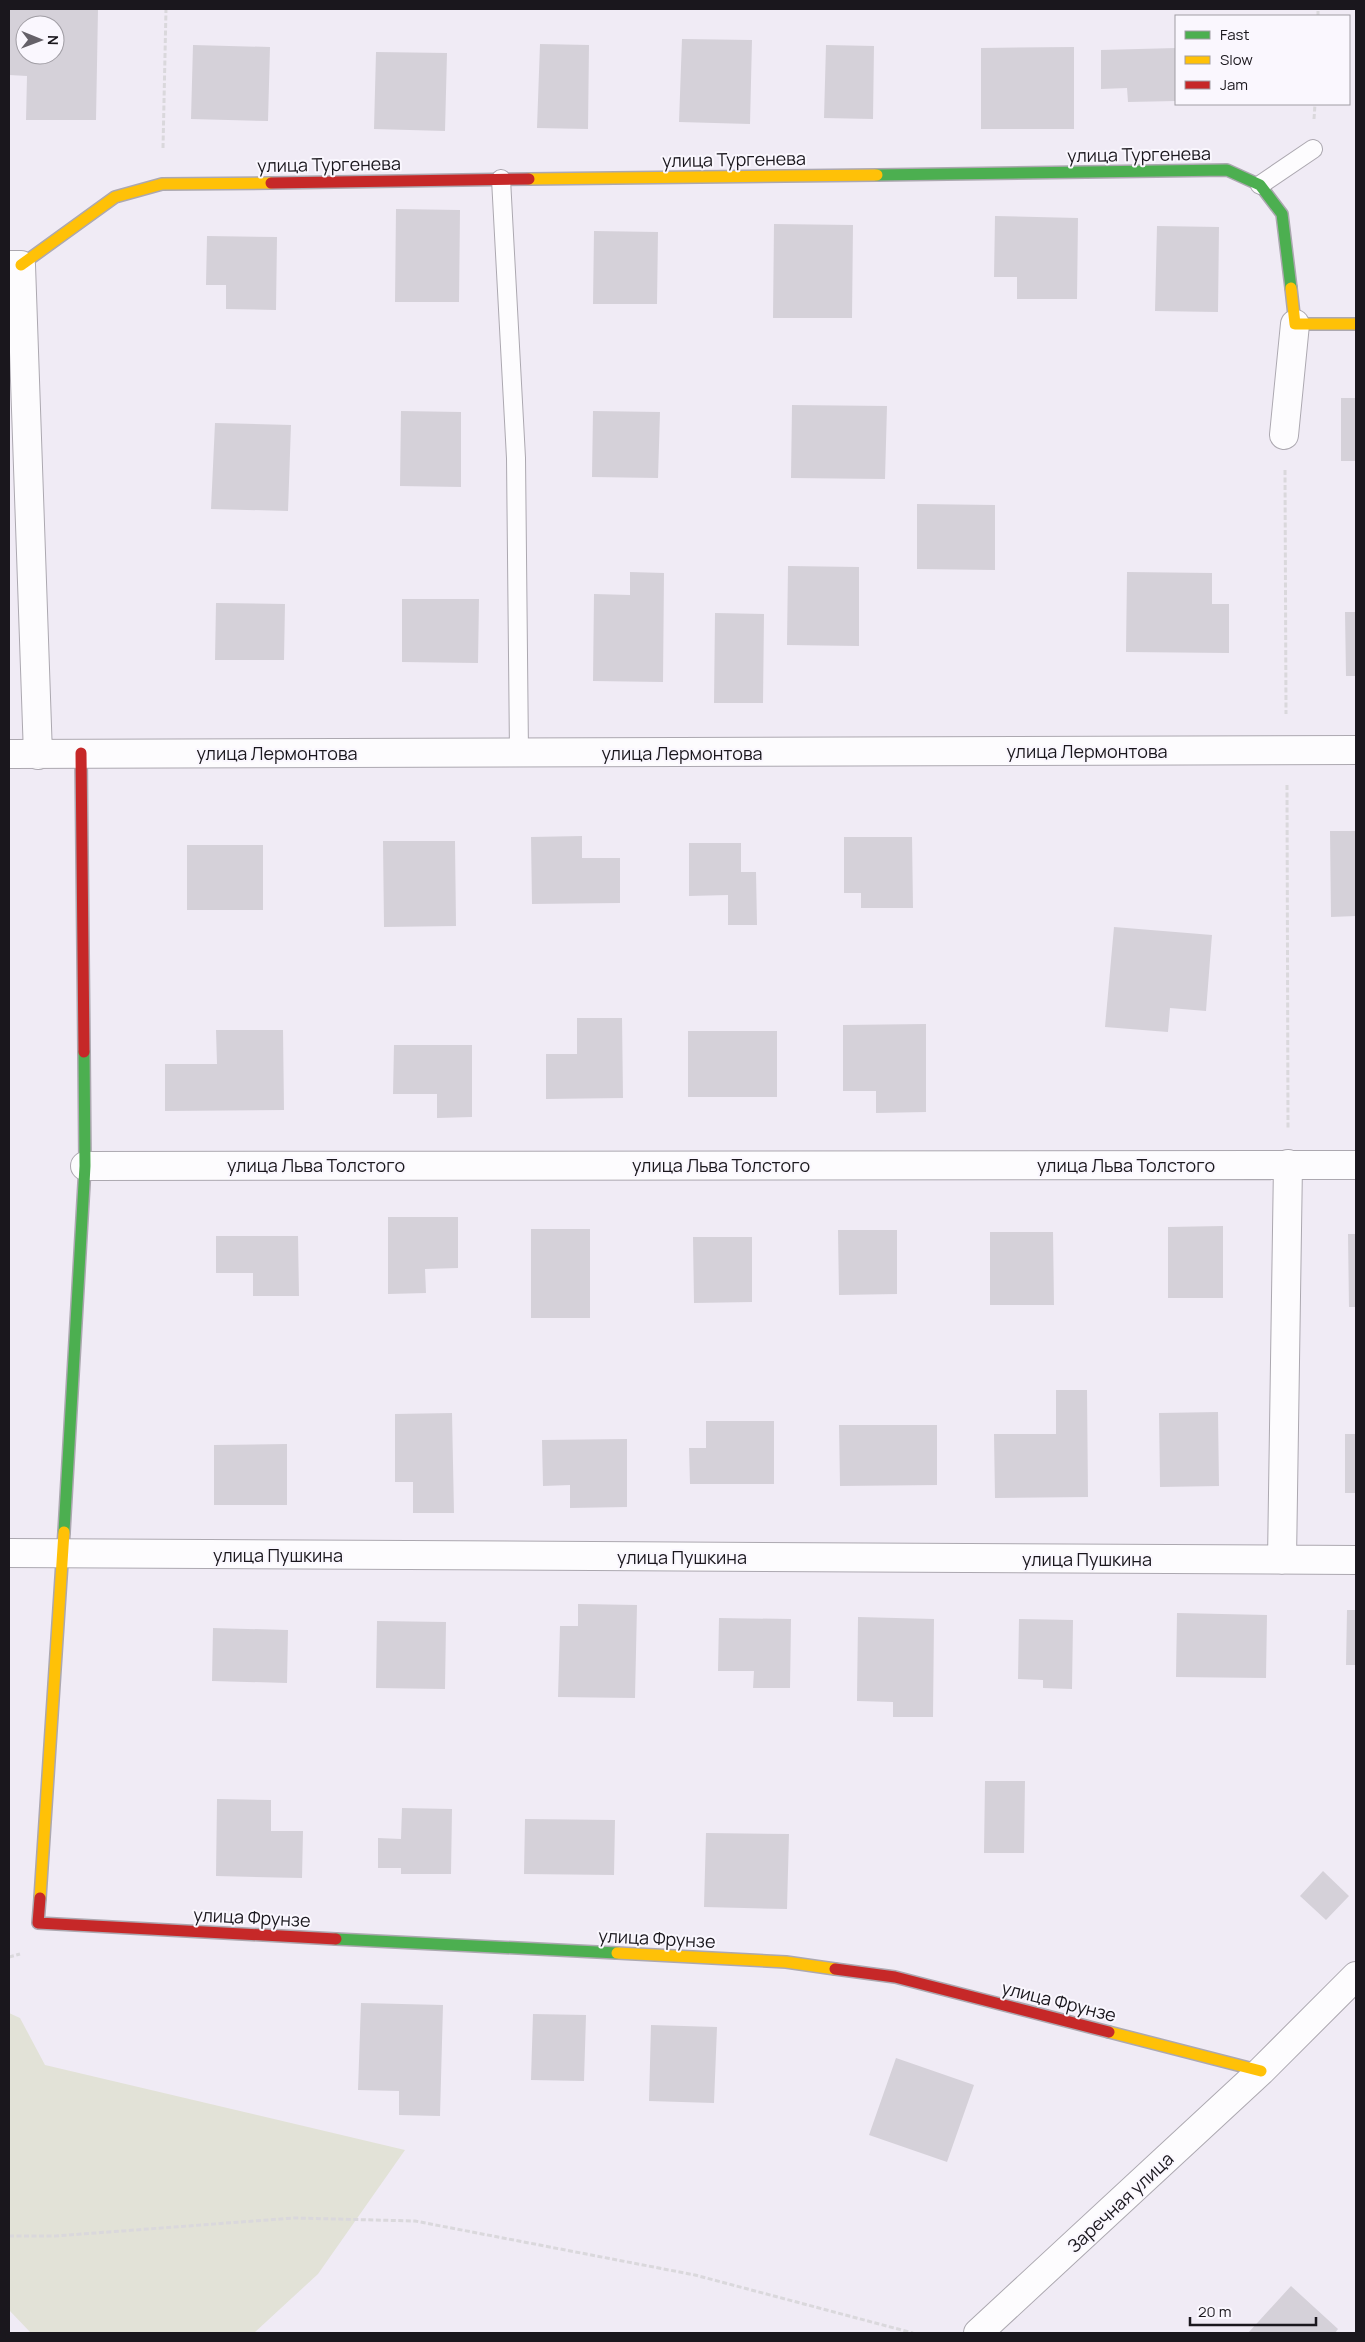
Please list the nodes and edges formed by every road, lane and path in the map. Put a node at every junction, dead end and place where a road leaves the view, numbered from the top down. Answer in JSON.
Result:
{"nodes":[{"id":1,"x":166,"y":9,"type":"edge"},
{"id":2,"x":1313,"y":149,"type":"dead end"},
{"id":3,"x":501,"y":179,"type":"junction"},
{"id":4,"x":162,"y":184,"type":"junction"},
{"id":5,"x":1260,"y":185,"type":"junction"},
{"id":6,"x":15,"y":266,"type":"edge"},
{"id":7,"x":1296,"y":324,"type":"junction"},
{"id":8,"x":1356,"y":324,"type":"edge"},
{"id":9,"x":1284,"y":434,"type":"joint"},
{"id":10,"x":1356,"y":750,"type":"edge"},
{"id":11,"x":1287,"y":751,"type":"junction"},
{"id":12,"x":81,"y":753,"type":"junction"},
{"id":13,"x":519,"y":753,"type":"junction"},
{"id":14,"x":9,"y":754,"type":"edge"},
{"id":15,"x":38,"y":754,"type":"junction"},
{"id":16,"x":1288,"y":1164,"type":"junction"},
{"id":17,"x":1356,"y":1165,"type":"edge"},
{"id":18,"x":85,"y":1166,"type":"junction"},
{"id":19,"x":9,"y":1553,"type":"edge"},
{"id":20,"x":63,"y":1554,"type":"junction"},
{"id":21,"x":1282,"y":1560,"type":"junction"},
{"id":22,"x":1356,"y":1560,"type":"edge"},
{"id":23,"x":1356,"y":1976,"type":"edge"},
{"id":24,"x":1262,"y":2071,"type":"junction"},
{"id":25,"x":9,"y":2236,"type":"edge"},
{"id":26,"x":913,"y":2333,"type":"edge"},
{"id":27,"x":978,"y":2333,"type":"edge"}],
"edges":[{"from":1,"to":4,"type":"path"},
{"from":2,"to":5,"type":"lane"},
{"from":3,"to":4,"type":"street","name":"улица Тургенева"},
{"from":3,"to":5,"type":"street","name":"улица Тургенева"},
{"from":3,"to":13,"type":"lane"},
{"from":4,"to":6,"type":"street","name":"улица Тургенева"},
{"from":5,"to":7,"type":"street","name":"улица Тургенева"},
{"from":6,"to":15,"type":"street"},
{"from":7,"to":8,"type":"street"},
{"from":7,"to":9,"type":"street"},
{"from":9,"to":11,"type":"path"},
{"from":10,"to":11,"type":"street","name":"улица Лермонтова"},
{"from":11,"to":13,"type":"street","name":"улица Лермонтова"},
{"from":11,"to":16,"type":"path"},
{"from":12,"to":13,"type":"street","name":"улица Лермонтова"},
{"from":12,"to":15,"type":"street","name":"улица Лермонтова"},
{"from":12,"to":18,"type":"street"},
{"from":14,"to":15,"type":"street","name":"улица Лермонтова"},
{"from":16,"to":17,"type":"street","name":"улица Льва Толстого"},
{"from":16,"to":18,"type":"street","name":"улица Льва Толстого"},
{"from":16,"to":21,"type":"street"},
{"from":18,"to":20,"type":"street"},
{"from":19,"to":20,"type":"street","name":"улица Пушкина"},
{"from":20,"to":21,"type":"street","name":"улица Пушкина"},
{"from":20,"to":24,"type":"street","name":"улица Фрунзе"},
{"from":21,"to":22,"type":"street","name":"улица Пушкина"},
{"from":23,"to":24,"type":"street","name":"Заречная улица"},
{"from":24,"to":27,"type":"street","name":"Заречная улица"},
{"from":25,"to":26,"type":"path"}]}
